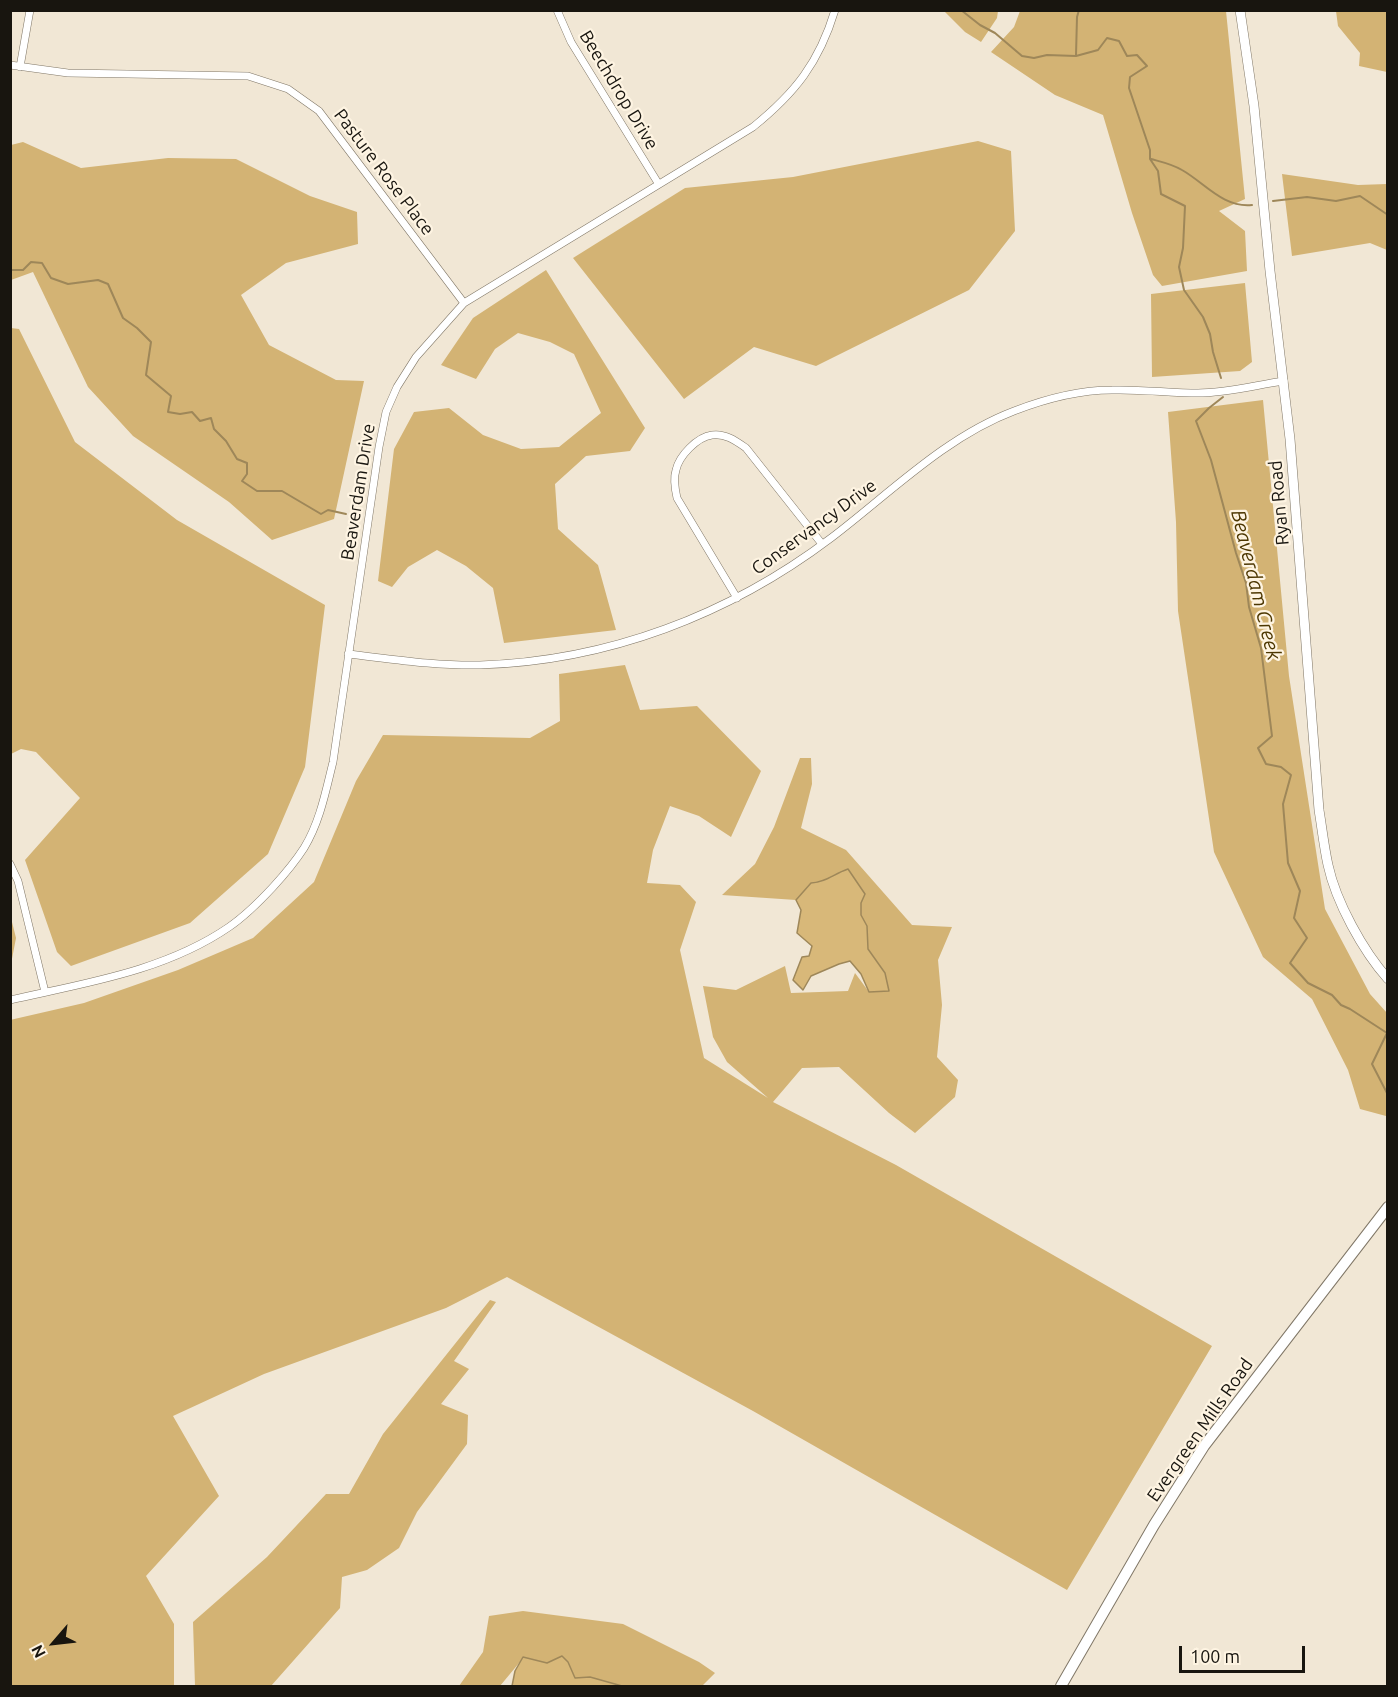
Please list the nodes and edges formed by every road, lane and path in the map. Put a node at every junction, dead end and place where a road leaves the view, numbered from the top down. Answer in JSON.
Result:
{"nodes":[{"id":1,"x":30,"y":10,"type":"edge"},
{"id":2,"x":557,"y":10,"type":"edge"},
{"id":3,"x":835,"y":10,"type":"edge"},
{"id":4,"x":1240,"y":10,"type":"edge"},
{"id":5,"x":10,"y":65,"type":"edge"},
{"id":6,"x":20,"y":67,"type":"junction"},
{"id":7,"x":658,"y":183,"type":"junction"},
{"id":8,"x":464,"y":303,"type":"junction"},
{"id":9,"x":1284,"y":381,"type":"junction"},
{"id":10,"x":822,"y":544,"type":"junction"},
{"id":11,"x":737,"y":598,"type":"junction"},
{"id":12,"x":348,"y":654,"type":"junction"},
{"id":13,"x":10,"y":864,"type":"edge"},
{"id":14,"x":1388,"y":979,"type":"edge"},
{"id":15,"x":45,"y":992,"type":"junction"},
{"id":16,"x":10,"y":1000,"type":"edge"},
{"id":17,"x":1388,"y":1206,"type":"edge"},
{"id":18,"x":1061,"y":1686,"type":"edge"}],
"edges":[{"from":1,"to":6,"type":"street"},
{"from":2,"to":7,"type":"street","name":"Beechdrop Drive"},
{"from":3,"to":7,"type":"street","name":"Beaverdam Drive"},
{"from":4,"to":9,"type":"main road","name":"Ryan Road"},
{"from":5,"to":6,"type":"street","name":"Pasture Rose Place"},
{"from":6,"to":8,"type":"street","name":"Pasture Rose Place"},
{"from":7,"to":8,"type":"street","name":"Beaverdam Drive"},
{"from":8,"to":12,"type":"street","name":"Beaverdam Drive"},
{"from":9,"to":10,"type":"street","name":"Conservancy Drive"},
{"from":9,"to":14,"type":"main road","name":"Ryan Road"},
{"from":10,"to":11,"type":"street","name":"Conservancy Drive"},
{"from":10,"to":11,"type":"street"},
{"from":11,"to":12,"type":"street","name":"Conservancy Drive"},
{"from":12,"to":15,"type":"street","name":"Beaverdam Drive"},
{"from":13,"to":15,"type":"street"},
{"from":15,"to":16,"type":"street","name":"Beaverdam Drive"},
{"from":17,"to":18,"type":"main road","name":"Evergreen Mills Road"}]}
